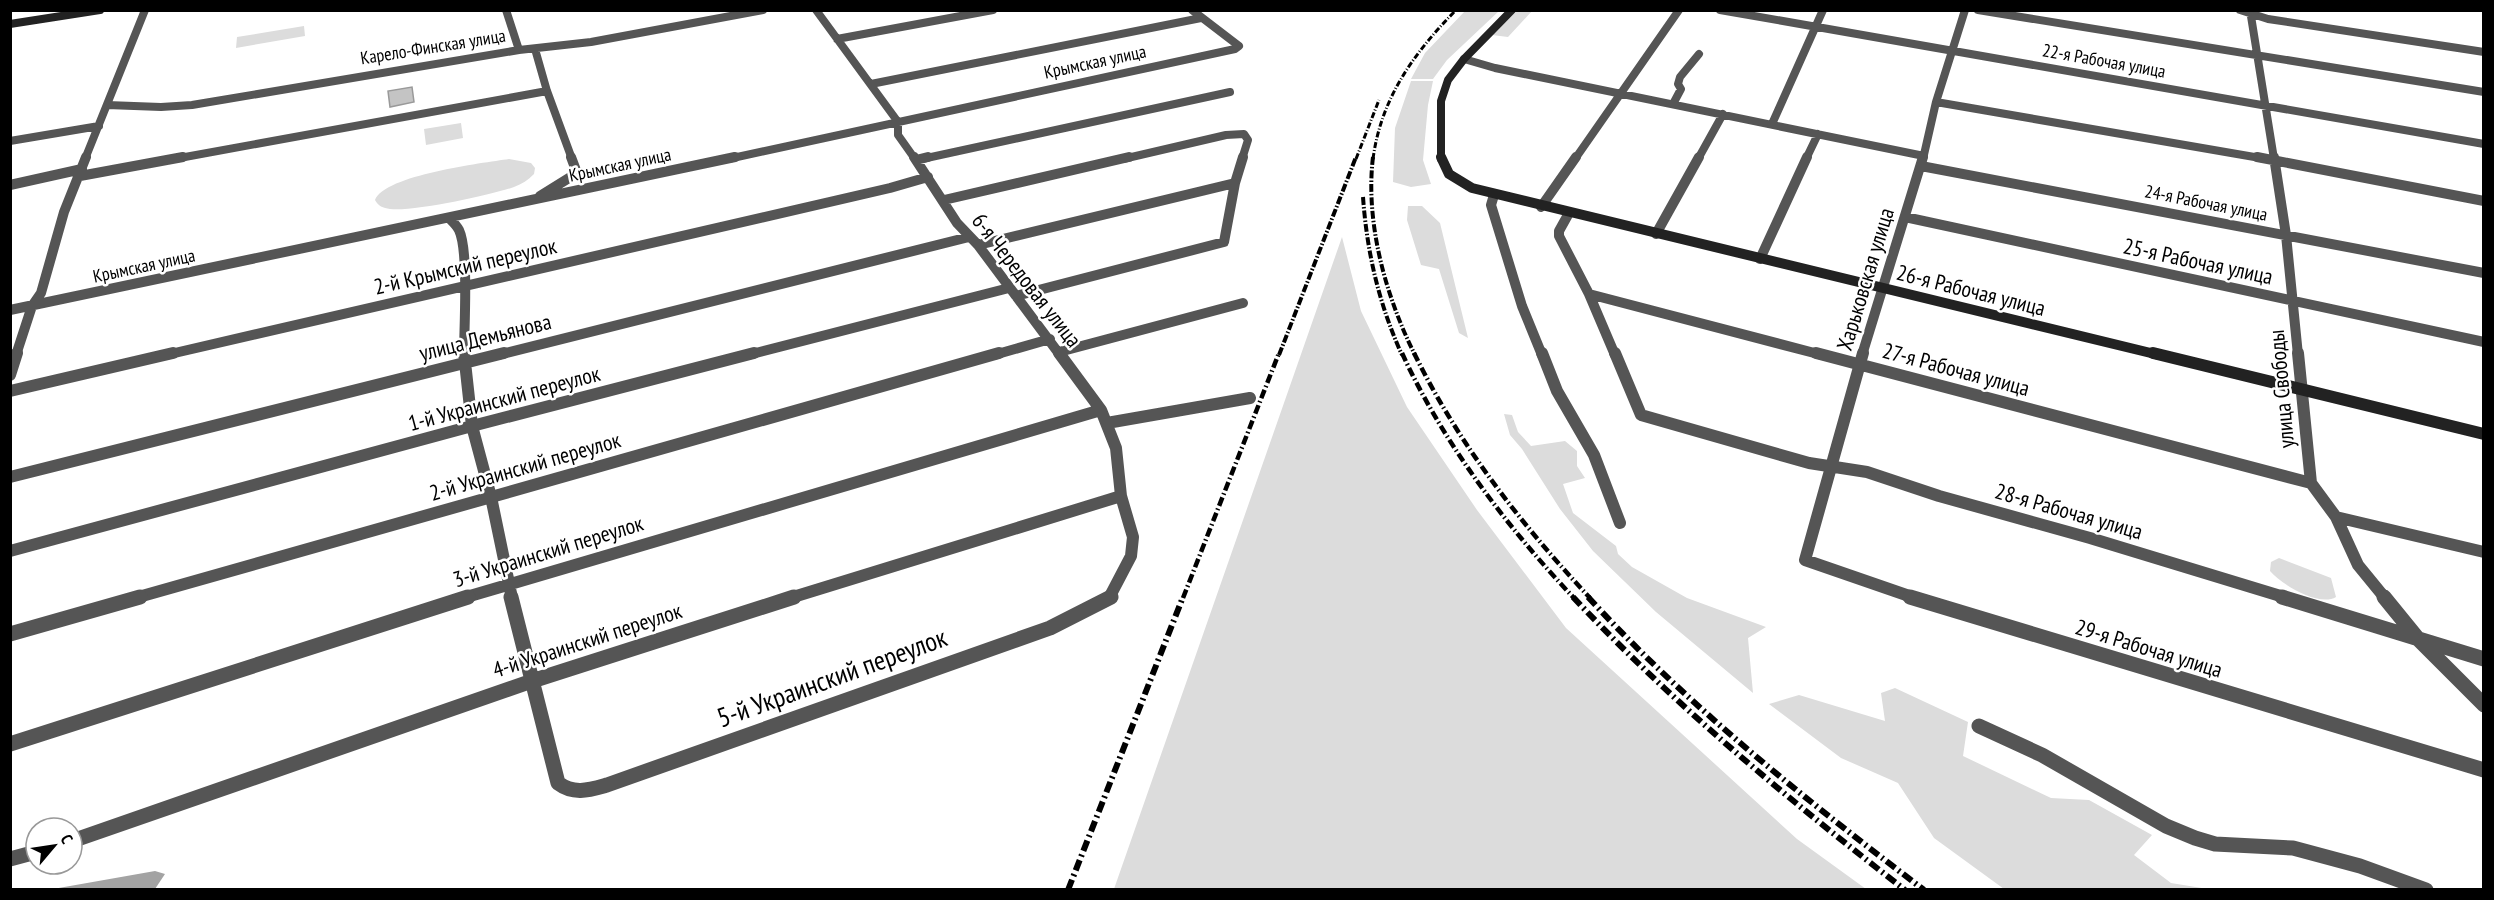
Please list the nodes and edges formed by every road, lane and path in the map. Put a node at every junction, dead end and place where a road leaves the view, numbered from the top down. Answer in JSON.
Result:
{"nodes":[{"id":1,"x":100,"y":10,"type":"edge"},
{"id":2,"x":145,"y":10,"type":"edge"},
{"id":3,"x":506,"y":10,"type":"edge"},
{"id":4,"x":763,"y":10,"type":"edge"},
{"id":5,"x":816,"y":10,"type":"edge"},
{"id":6,"x":993,"y":10,"type":"edge"},
{"id":7,"x":1191,"y":10,"type":"edge"},
{"id":8,"x":1512,"y":10,"type":"edge"},
{"id":9,"x":1679,"y":10,"type":"edge"},
{"id":10,"x":1720,"y":10,"type":"edge"},
{"id":11,"x":1823,"y":10,"type":"edge"},
{"id":12,"x":1965,"y":10,"type":"edge"},
{"id":13,"x":1978,"y":10,"type":"edge"},
{"id":14,"x":2247,"y":11,"type":"edge"},
{"id":15,"x":1201,"y":18,"type":"junction"},
{"id":16,"x":10,"y":24,"type":"edge"},
{"id":17,"x":1815,"y":26,"type":"junction"},
{"id":18,"x":837,"y":39,"type":"junction"},
{"id":19,"x":535,"y":49,"type":"junction"},
{"id":20,"x":519,"y":50,"type":"junction"},
{"id":21,"x":1953,"y":51,"type":"junction"},
{"id":22,"x":2484,"y":52,"type":"edge"},
{"id":23,"x":1700,"y":54,"type":"dead end"},
{"id":24,"x":2257,"y":57,"type":"junction"},
{"id":25,"x":1464,"y":59,"type":"junction"},
{"id":26,"x":871,"y":84,"type":"junction"},
{"id":27,"x":547,"y":91,"type":"junction"},
{"id":28,"x":1230,"y":92,"type":"dead end"},
{"id":29,"x":2484,"y":92,"type":"edge"},
{"id":30,"x":1620,"y":93,"type":"junction"},
{"id":31,"x":1936,"y":102,"type":"junction"},
{"id":32,"x":1673,"y":104,"type":"junction"},
{"id":33,"x":107,"y":105,"type":"junction"},
{"id":34,"x":2266,"y":106,"type":"junction"},
{"id":35,"x":1723,"y":114,"type":"junction"},
{"id":36,"x":898,"y":122,"type":"junction"},
{"id":37,"x":1772,"y":124,"type":"junction"},
{"id":38,"x":99,"y":126,"type":"junction"},
{"id":39,"x":1818,"y":134,"type":"junction"},
{"id":40,"x":10,"y":141,"type":"edge"},
{"id":41,"x":2484,"y":144,"type":"edge"},
{"id":42,"x":916,"y":159,"type":"junction"},
{"id":43,"x":2273,"y":160,"type":"junction"},
{"id":44,"x":1922,"y":161,"type":"junction"},
{"id":45,"x":81,"y":173,"type":"junction"},
{"id":46,"x":928,"y":177,"type":"junction"},
{"id":47,"x":1235,"y":183,"type":"junction"},
{"id":48,"x":10,"y":185,"type":"edge"},
{"id":49,"x":1494,"y":195,"type":"junction"},
{"id":50,"x":534,"y":200,"type":"junction"},
{"id":51,"x":944,"y":200,"type":"junction"},
{"id":52,"x":2484,"y":201,"type":"edge"},
{"id":53,"x":1541,"y":207,"type":"junction"},
{"id":54,"x":1569,"y":213,"type":"junction"},
{"id":55,"x":1905,"y":217,"type":"junction"},
{"id":56,"x":450,"y":219,"type":"junction"},
{"id":57,"x":1656,"y":234,"type":"junction"},
{"id":58,"x":2286,"y":234,"type":"junction"},
{"id":59,"x":974,"y":241,"type":"junction"},
{"id":60,"x":1760,"y":260,"type":"junction"},
{"id":61,"x":2484,"y":273,"type":"edge"},
{"id":62,"x":465,"y":286,"type":"junction"},
{"id":63,"x":1882,"y":289,"type":"junction"},
{"id":64,"x":1012,"y":292,"type":"junction"},
{"id":65,"x":1589,"y":294,"type":"junction"},
{"id":66,"x":1243,"y":303,"type":"dead end"},
{"id":67,"x":2294,"y":303,"type":"junction"},
{"id":68,"x":32,"y":306,"type":"junction"},
{"id":69,"x":10,"y":310,"type":"edge"},
{"id":70,"x":1050,"y":339,"type":"junction"},
{"id":71,"x":2484,"y":342,"type":"edge"},
{"id":72,"x":1059,"y":352,"type":"junction"},
{"id":73,"x":464,"y":362,"type":"junction"},
{"id":74,"x":1859,"y":365,"type":"junction"},
{"id":75,"x":10,"y":375,"type":"edge"},
{"id":76,"x":2300,"y":390,"type":"junction"},
{"id":77,"x":10,"y":391,"type":"edge"},
{"id":78,"x":1250,"y":398,"type":"dead end"},
{"id":79,"x":1101,"y":410,"type":"junction"},
{"id":80,"x":1107,"y":423,"type":"junction"},
{"id":81,"x":472,"y":426,"type":"junction"},
{"id":82,"x":2484,"y":434,"type":"edge"},
{"id":83,"x":1832,"y":464,"type":"junction"},
{"id":84,"x":10,"y":477,"type":"edge"},
{"id":85,"x":2311,"y":483,"type":"junction"},
{"id":86,"x":1121,"y":496,"type":"junction"},
{"id":87,"x":491,"y":497,"type":"junction"},
{"id":88,"x":2336,"y":517,"type":"junction"},
{"id":89,"x":1620,"y":523,"type":"dead end"},
{"id":90,"x":10,"y":551,"type":"edge"},
{"id":91,"x":2484,"y":552,"type":"edge"},
{"id":92,"x":1804,"y":560,"type":"joint"},
{"id":93,"x":508,"y":584,"type":"junction"},
{"id":94,"x":1110,"y":598,"type":"joint"},
{"id":95,"x":10,"y":634,"type":"edge"},
{"id":96,"x":2419,"y":640,"type":"junction"},
{"id":97,"x":2484,"y":659,"type":"edge"},
{"id":98,"x":532,"y":681,"type":"junction"},
{"id":99,"x":2484,"y":705,"type":"edge"},
{"id":100,"x":1979,"y":726,"type":"dead end"},
{"id":101,"x":10,"y":744,"type":"edge"},
{"id":102,"x":2484,"y":770,"type":"edge"},
{"id":103,"x":84,"y":838,"type":"edge"},
{"id":104,"x":2426,"y":890,"type":"edge"}],
"edges":[{"from":1,"to":16,"type":"main road"},
{"from":2,"to":33,"type":"street"},
{"from":3,"to":20,"type":"street"},
{"from":4,"to":19,"type":"street","name":"Карело-Финская улица"},
{"from":5,"to":18,"type":"street","name":"6-я Чередовая улица"},
{"from":6,"to":18,"type":"street"},
{"from":7,"to":15,"type":"street"},
{"from":8,"to":25,"type":"main road"},
{"from":9,"to":30,"type":"street"},
{"from":10,"to":17,"type":"street","name":"22-я Рабочая улица"},
{"from":11,"to":17,"type":"street"},
{"from":12,"to":21,"type":"street","name":"Харьковская улица"},
{"from":13,"to":24,"type":"street"},
{"from":14,"to":22,"type":"street"},
{"from":14,"to":24,"type":"street","name":"улица Свободы"},
{"from":15,"to":26,"type":"street"},
{"from":15,"to":36,"type":"street","name":"Крымская улица"},
{"from":17,"to":21,"type":"street","name":"22-я Рабочая улица"},
{"from":17,"to":37,"type":"street"},
{"from":18,"to":26,"type":"street","name":"6-я Чередовая улица"},
{"from":19,"to":20,"type":"street","name":"Карело-Финская улица"},
{"from":19,"to":27,"type":"street"},
{"from":20,"to":33,"type":"street","name":"Карело-Финская улица"},
{"from":21,"to":31,"type":"street","name":"Харьковская улица"},
{"from":21,"to":34,"type":"street","name":"22-я Рабочая улица"},
{"from":23,"to":32,"type":"street"},
{"from":24,"to":29,"type":"street"},
{"from":24,"to":34,"type":"street","name":"улица Свободы"},
{"from":25,"to":30,"type":"street","name":"24-я Рабочая улица"},
{"from":25,"to":49,"type":"main road","name":"26-я Рабочая улица"},
{"from":26,"to":36,"type":"street","name":"6-я Чередовая улица"},
{"from":27,"to":45,"type":"street"},
{"from":27,"to":50,"type":"street"},
{"from":28,"to":42,"type":"street"},
{"from":30,"to":32,"type":"street","name":"24-я Рабочая улица"},
{"from":30,"to":53,"type":"street"},
{"from":31,"to":43,"type":"street"},
{"from":31,"to":44,"type":"street","name":"Харьковская улица"},
{"from":32,"to":35,"type":"street","name":"24-я Рабочая улица"},
{"from":33,"to":38,"type":"street"},
{"from":34,"to":41,"type":"street","name":"22-я Рабочая улица"},
{"from":34,"to":43,"type":"street","name":"улица Свободы"},
{"from":35,"to":37,"type":"street","name":"24-я Рабочая улица"},
{"from":35,"to":57,"type":"street"},
{"from":36,"to":42,"type":"street","name":"6-я Чередовая улица"},
{"from":36,"to":50,"type":"street","name":"Крымская улица"},
{"from":37,"to":39,"type":"street","name":"24-я Рабочая улица"},
{"from":38,"to":40,"type":"street"},
{"from":38,"to":45,"type":"street"},
{"from":39,"to":44,"type":"street","name":"24-я Рабочая улица"},
{"from":39,"to":60,"type":"street"},
{"from":42,"to":46,"type":"street","name":"6-я Чередовая улица"},
{"from":43,"to":52,"type":"street"},
{"from":43,"to":58,"type":"street","name":"улица Свободы"},
{"from":44,"to":55,"type":"street","name":"Харьковская улица"},
{"from":44,"to":58,"type":"street","name":"24-я Рабочая улица"},
{"from":45,"to":48,"type":"street"},
{"from":45,"to":68,"type":"street"},
{"from":46,"to":51,"type":"street","name":"6-я Чередовая улица"},
{"from":46,"to":62,"type":"street","name":"2-й Крымский переулок"},
{"from":47,"to":51,"type":"street"},
{"from":47,"to":59,"type":"street","name":"улица Демьянова"},
{"from":47,"to":64,"type":"street","name":"1-й Украинский переулок"},
{"from":49,"to":53,"type":"main road","name":"26-я Рабочая улица"},
{"from":49,"to":89,"type":"street"},
{"from":50,"to":56,"type":"street","name":"Крымская улица"},
{"from":51,"to":59,"type":"street","name":"6-я Чередовая улица"},
{"from":53,"to":54,"type":"main road","name":"26-я Рабочая улица"},
{"from":54,"to":57,"type":"main road","name":"26-я Рабочая улица"},
{"from":54,"to":65,"type":"street"},
{"from":55,"to":63,"type":"street","name":"Харьковская улица"},
{"from":55,"to":67,"type":"street","name":"25-я Рабочая улица"},
{"from":56,"to":62,"type":"street"},
{"from":56,"to":68,"type":"street","name":"Крымская улица"},
{"from":57,"to":60,"type":"main road","name":"26-я Рабочая улица"},
{"from":58,"to":61,"type":"street","name":"24-я Рабочая улица"},
{"from":58,"to":67,"type":"street","name":"улица Свободы"},
{"from":59,"to":64,"type":"street","name":"6-я Чередовая улица"},
{"from":59,"to":73,"type":"street","name":"улица Демьянова"},
{"from":60,"to":63,"type":"main road","name":"26-я Рабочая улица"},
{"from":62,"to":73,"type":"street"},
{"from":62,"to":77,"type":"street","name":"2-й Крымский переулок"},
{"from":63,"to":74,"type":"street","name":"Харьковская улица"},
{"from":63,"to":76,"type":"main road","name":"26-я Рабочая улица"},
{"from":64,"to":70,"type":"street","name":"6-я Чередовая улица"},
{"from":64,"to":81,"type":"street","name":"1-й Украинский переулок"},
{"from":65,"to":74,"type":"street","name":"27-я Рабочая улица"},
{"from":65,"to":83,"type":"street","name":"28-я Рабочая улица"},
{"from":66,"to":72,"type":"street"},
{"from":67,"to":71,"type":"street","name":"25-я Рабочая улица"},
{"from":67,"to":76,"type":"street","name":"улица Свободы"},
{"from":68,"to":69,"type":"street","name":"Крымская улица"},
{"from":68,"to":75,"type":"street"},
{"from":70,"to":72,"type":"street","name":"6-я Чередовая улица"},
{"from":70,"to":87,"type":"street","name":"2-й Украинский переулок"},
{"from":72,"to":79,"type":"street","name":"6-я Чередовая улица"},
{"from":73,"to":81,"type":"street"},
{"from":73,"to":84,"type":"street","name":"улица Демьянова"},
{"from":74,"to":83,"type":"street","name":"Харьковская улица"},
{"from":74,"to":85,"type":"street","name":"27-я Рабочая улица"},
{"from":76,"to":82,"type":"main road","name":"26-я Рабочая улица"},
{"from":76,"to":85,"type":"street","name":"улица Свободы"},
{"from":78,"to":80,"type":"street"},
{"from":79,"to":80,"type":"street","name":"6-я Чередовая улица"},
{"from":79,"to":93,"type":"street","name":"3-й Украинский переулок"},
{"from":80,"to":86,"type":"street","name":"6-я Чередовая улица"},
{"from":81,"to":87,"type":"street"},
{"from":81,"to":90,"type":"street","name":"1-й Украинский переулок"},
{"from":83,"to":92,"type":"street","name":"Харьковская улица"},
{"from":83,"to":96,"type":"street","name":"28-я Рабочая улица"},
{"from":85,"to":88,"type":"street","name":"улица Свободы"},
{"from":86,"to":94,"type":"street","name":"6-я Чередовая улица"},
{"from":86,"to":98,"type":"street","name":"4-й Украинский переулок"},
{"from":87,"to":93,"type":"street"},
{"from":87,"to":95,"type":"street","name":"2-й Украинский переулок"},
{"from":88,"to":91,"type":"street"},
{"from":88,"to":96,"type":"street","name":"улица Свободы"},
{"from":92,"to":102,"type":"street","name":"29-я Рабочая улица"},
{"from":93,"to":98,"type":"street"},
{"from":93,"to":101,"type":"street","name":"3-й Украинский переулок"},
{"from":94,"to":98,"type":"street","name":"5-й Украинский переулок"},
{"from":96,"to":97,"type":"street","name":"28-я Рабочая улица"},
{"from":96,"to":99,"type":"street","name":"улица Свободы"},
{"from":98,"to":103,"type":"street","name":"4-й Украинский переулок"},
{"from":100,"to":104,"type":"street"}]}
